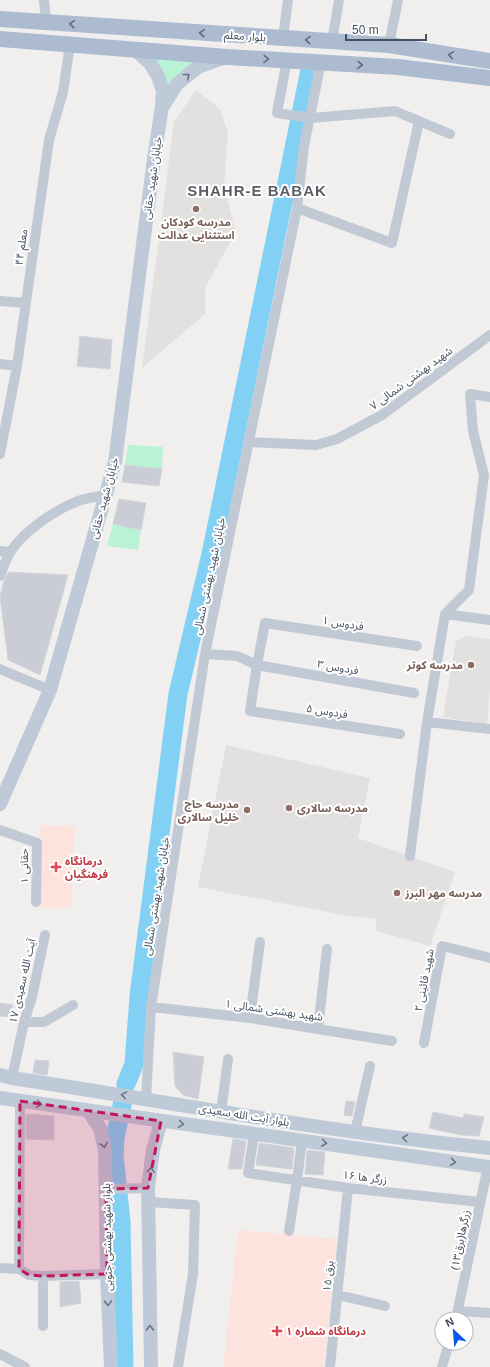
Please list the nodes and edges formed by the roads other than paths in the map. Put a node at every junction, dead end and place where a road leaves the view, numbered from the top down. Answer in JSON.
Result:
{"nodes":[{"id":1,"x":44,"y":0,"type":"edge"},
{"id":2,"x":288,"y":0,"type":"edge"},
{"id":3,"x":339,"y":0,"type":"edge"},
{"id":4,"x":398,"y":0,"type":"edge"},
{"id":5,"x":0,"y":19,"type":"edge"},
{"id":6,"x":46,"y":22,"type":"junction"},
{"id":7,"x":283,"y":38,"type":"junction"},
{"id":8,"x":0,"y":39,"type":"edge"},
{"id":9,"x":332,"y":41,"type":"junction"},
{"id":10,"x":70,"y":45,"type":"junction"},
{"id":11,"x":389,"y":45,"type":"junction"},
{"id":12,"x":135,"y":50,"type":"junction"},
{"id":13,"x":227,"y":57,"type":"junction"},
{"id":14,"x":287,"y":60,"type":"junction"},
{"id":15,"x":490,"y":61,"type":"edge"},
{"id":16,"x":321,"y":62,"type":"junction"},
{"id":17,"x":490,"y":78,"type":"edge"},
{"id":18,"x":162,"y":106,"type":"junction"},
{"id":19,"x":311,"y":118,"type":"junction"},
{"id":20,"x":419,"y":121,"type":"junction"},
{"id":21,"x":450,"y":134,"type":"dead end"},
{"id":22,"x":297,"y":208,"type":"junction"},
{"id":23,"x":0,"y":301,"type":"edge"},
{"id":24,"x":26,"y":303,"type":"junction"},
{"id":25,"x":490,"y":335,"type":"edge"},
{"id":26,"x":0,"y":364,"type":"edge"},
{"id":27,"x":17,"y":366,"type":"junction"},
{"id":28,"x":490,"y":397,"type":"edge"},
{"id":29,"x":249,"y":442,"type":"junction"},
{"id":30,"x":0,"y":454,"type":"edge"},
{"id":31,"x":105,"y":495,"type":"junction"},
{"id":32,"x":5,"y":552,"type":"edge"},
{"id":33,"x":0,"y":576,"type":"edge"},
{"id":34,"x":445,"y":614,"type":"junction"},
{"id":35,"x":490,"y":620,"type":"edge"},
{"id":36,"x":417,"y":646,"type":"dead end"},
{"id":37,"x":205,"y":654,"type":"junction"},
{"id":38,"x":257,"y":665,"type":"junction"},
{"id":39,"x":0,"y":669,"type":"edge"},
{"id":40,"x":50,"y":690,"type":"junction"},
{"id":41,"x":414,"y":693,"type":"dead end"},
{"id":42,"x":427,"y":722,"type":"junction"},
{"id":43,"x":490,"y":729,"type":"edge"},
{"id":44,"x":400,"y":734,"type":"dead end"},
{"id":45,"x":1,"y":797,"type":"edge"},
{"id":46,"x":0,"y":830,"type":"edge"},
{"id":47,"x":410,"y":856,"type":"dead end"},
{"id":48,"x":36,"y":902,"type":"dead end"},
{"id":49,"x":45,"y":936,"type":"dead end"},
{"id":50,"x":260,"y":942,"type":"dead end"},
{"id":51,"x":327,"y":949,"type":"dead end"},
{"id":52,"x":490,"y":958,"type":"edge"},
{"id":53,"x":73,"y":1005,"type":"dead end"},
{"id":54,"x":151,"y":1007,"type":"junction"},
{"id":55,"x":250,"y":1018,"type":"junction"},
{"id":56,"x":24,"y":1022,"type":"junction"},
{"id":57,"x":318,"y":1028,"type":"junction"},
{"id":58,"x":392,"y":1041,"type":"dead end"},
{"id":59,"x":424,"y":1043,"type":"dead end"},
{"id":60,"x":228,"y":1059,"type":"dead end"},
{"id":61,"x":370,"y":1066,"type":"dead end"},
{"id":62,"x":6,"y":1076,"type":"edge"},
{"id":63,"x":0,"y":1098,"type":"edge"},
{"id":64,"x":146,"y":1099,"type":"junction"},
{"id":65,"x":20,"y":1101,"type":"junction"},
{"id":66,"x":88,"y":1111,"type":"junction"},
{"id":67,"x":221,"y":1112,"type":"junction"},
{"id":68,"x":160,"y":1121,"type":"junction"},
{"id":69,"x":355,"y":1132,"type":"junction"},
{"id":70,"x":254,"y":1134,"type":"junction"},
{"id":71,"x":302,"y":1140,"type":"junction"},
{"id":72,"x":483,"y":1147,"type":"edge"},
{"id":73,"x":474,"y":1164,"type":"junction"},
{"id":74,"x":489,"y":1166,"type":"edge"},
{"id":75,"x":297,"y":1180,"type":"junction"},
{"id":76,"x":148,"y":1188,"type":"junction"},
{"id":77,"x":348,"y":1188,"type":"junction"},
{"id":78,"x":106,"y":1189,"type":"junction"},
{"id":79,"x":149,"y":1202,"type":"junction"},
{"id":80,"x":480,"y":1202,"type":"junction"},
{"id":81,"x":289,"y":1231,"type":"dead end"},
{"id":82,"x":0,"y":1268,"type":"edge"},
{"id":83,"x":19,"y":1269,"type":"junction"},
{"id":84,"x":107,"y":1274,"type":"junction"},
{"id":85,"x":43,"y":1276,"type":"junction"},
{"id":86,"x":338,"y":1295,"type":"junction"},
{"id":87,"x":385,"y":1306,"type":"dead end"},
{"id":88,"x":459,"y":1311,"type":"edge"},
{"id":89,"x":490,"y":1313,"type":"edge"},
{"id":90,"x":474,"y":1314,"type":"edge"},
{"id":91,"x":43,"y":1326,"type":"dead end"},
{"id":92,"x":447,"y":1351,"type":"edge"},
{"id":93,"x":0,"y":1354,"type":"edge"},
{"id":94,"x":25,"y":1367,"type":"edge"},
{"id":95,"x":111,"y":1367,"type":"edge"},
{"id":96,"x":151,"y":1367,"type":"edge"},
{"id":97,"x":178,"y":1367,"type":"edge"},
{"id":98,"x":330,"y":1367,"type":"edge"},
{"id":99,"x":442,"y":1367,"type":"edge"}],
"edges":[{"from":1,"to":6,"type":"street"},
{"from":2,"to":7,"type":"street"},
{"from":3,"to":9,"type":"street"},
{"from":4,"to":11,"type":"street"},
{"from":5,"to":6,"type":"main road","name":"بلوار معلم"},
{"from":7,"to":6,"type":"main road","name":"بلوار معلم","one_way":true},
{"from":9,"to":7,"type":"main road","name":"بلوار معلم","one_way":true},
{"from":8,"to":10,"type":"main road","name":"بلوار معلم"},
{"from":9,"to":11,"type":"main road","name":"بلوار معلم"},
{"from":10,"to":12,"type":"main road","name":"بلوار معلم"},
{"from":10,"to":24,"type":"street","name":"معلم ۴۴"},
{"from":15,"to":11,"type":"main road","name":"بلوار معلم","one_way":true},
{"from":12,"to":13,"type":"main road","name":"بلوار معلم"},
{"from":12,"to":18,"type":"main road","name":"خیابان شهید حقانی"},
{"from":13,"to":14,"type":"main road","name":"بلوار معلم","one_way":true},
{"from":18,"to":13,"type":"main road","one_way":true},
{"from":14,"to":16,"type":"main road","name":"بلوار معلم"},
{"from":14,"to":19,"type":"street"},
{"from":16,"to":17,"type":"main road","name":"بلوار معلم","one_way":true},
{"from":16,"to":19,"type":"street","name":"خیابان شهید بهشتی شمالی"},
{"from":18,"to":31,"type":"main road","name":"خیابان شهید حقانی"},
{"from":19,"to":20,"type":"street"},
{"from":19,"to":22,"type":"street","name":"خیابان شهید بهشتی شمالی"},
{"from":20,"to":21,"type":"street"},
{"from":20,"to":22,"type":"street"},
{"from":22,"to":29,"type":"street","name":"خیابان شهید بهشتی شمالی"},
{"from":23,"to":24,"type":"street"},
{"from":24,"to":27,"type":"street","name":"معلم ۴۴"},
{"from":25,"to":29,"type":"street","name":"شهید بهشتی شمالی ۷"},
{"from":26,"to":27,"type":"street"},
{"from":27,"to":30,"type":"street","name":"معلم ۴۴"},
{"from":28,"to":34,"type":"street"},
{"from":29,"to":37,"type":"street","name":"خیابان شهید بهشتی شمالی"},
{"from":31,"to":32,"type":"street"},
{"from":31,"to":40,"type":"main road","name":"خیابان شهید حقانی"},
{"from":32,"to":33,"type":"street"},
{"from":34,"to":35,"type":"street"},
{"from":34,"to":42,"type":"street"},
{"from":36,"to":38,"type":"street","name":"فردوس ۱"},
{"from":37,"to":38,"type":"street","name":"فردوس ۳"},
{"from":37,"to":54,"type":"street","name":"خیابان شهید بهشتی شمالی"},
{"from":38,"to":41,"type":"street","name":"فردوس ۳"},
{"from":38,"to":44,"type":"street","name":"فردوس ۵"},
{"from":39,"to":40,"type":"street"},
{"from":40,"to":45,"type":"main road","name":"خیابان شهید حقانی"},
{"from":42,"to":43,"type":"street"},
{"from":42,"to":47,"type":"street"},
{"from":46,"to":48,"type":"street","name":"حقانی ۱"},
{"from":49,"to":56,"type":"street","name":"آیت الله سعیدی ۱۷"},
{"from":50,"to":55,"type":"street"},
{"from":51,"to":57,"type":"street"},
{"from":52,"to":59,"type":"street","name":"شهید قائینی ۲"},
{"from":53,"to":56,"type":"street"},
{"from":54,"to":55,"type":"street","name":"شهید بهشتی شمالی ۱"},
{"from":54,"to":64,"type":"street","name":"خیابان شهید بهشتی شمالی"},
{"from":55,"to":57,"type":"street","name":"شهید بهشتی شمالی ۱"},
{"from":56,"to":62,"type":"street","name":"آیت الله سعیدی ۱۷"},
{"from":57,"to":58,"type":"street","name":"شهید بهشتی شمالی ۱"},
{"from":60,"to":67,"type":"street"},
{"from":61,"to":69,"type":"street"},
{"from":64,"to":62,"type":"main road","name":"بلوار آیت الله سعیدی","one_way":true},
{"from":63,"to":65,"type":"main road","name":"بلوار آیت الله سعیدی"},
{"from":64,"to":67,"type":"main road","name":"بلوار آیت الله سعیدی"},
{"from":65,"to":66,"type":"main road","name":"بلوار آیت الله سعیدی","one_way":true},
{"from":65,"to":83,"type":"street"},
{"from":66,"to":68,"type":"main road","name":"بلوار آیت الله سعیدی"},
{"from":66,"to":78,"type":"main road","name":"بلوار شهید بهشتی جنوبی","one_way":true},
{"from":67,"to":69,"type":"main road","name":"بلوار آیت الله سعیدی"},
{"from":68,"to":70,"type":"main road","name":"بلوار آیت الله سعیدی","one_way":true},
{"from":76,"to":68,"type":"main road","one_way":true},
{"from":72,"to":69,"type":"main road","name":"بلوار آیت الله سعیدی","one_way":true},
{"from":70,"to":71,"type":"main road","name":"بلوار آیت الله سعیدی"},
{"from":70,"to":75,"type":"street","name":"زرگر ها ۱۶"},
{"from":71,"to":73,"type":"main road","name":"بلوار آیت الله سعیدی","one_way":true},
{"from":71,"to":75,"type":"street"},
{"from":72,"to":73,"type":"main road"},
{"from":73,"to":74,"type":"main road","name":"بلوار آیت الله سعیدی"},
{"from":74,"to":80,"type":"street","name":"زرگرها(برق۱۳)"},
{"from":75,"to":77,"type":"street","name":"زرگر ها ۱۶"},
{"from":75,"to":81,"type":"street"},
{"from":76,"to":78,"type":"street"},
{"from":76,"to":79,"type":"main road"},
{"from":77,"to":80,"type":"street","name":"زرگر ها ۱۶"},
{"from":77,"to":86,"type":"street","name":"برق ۱۵"},
{"from":78,"to":84,"type":"main road","name":"بلوار شهید بهشتی جنوبی"},
{"from":96,"to":79,"type":"main road","one_way":true},
{"from":79,"to":97,"type":"street"},
{"from":80,"to":88,"type":"street","name":"زرگرها(برق۱۳)"},
{"from":82,"to":83,"type":"street"},
{"from":83,"to":85,"type":"street"},
{"from":84,"to":85,"type":"street"},
{"from":84,"to":95,"type":"main road","name":"بلوار شهید بهشتی جنوبی","one_way":true},
{"from":85,"to":91,"type":"street"},
{"from":86,"to":87,"type":"street"},
{"from":86,"to":98,"type":"street","name":"برق ۱۵"},
{"from":89,"to":90,"type":"street"},
{"from":92,"to":99,"type":"street"},
{"from":93,"to":94,"type":"street"}]}
